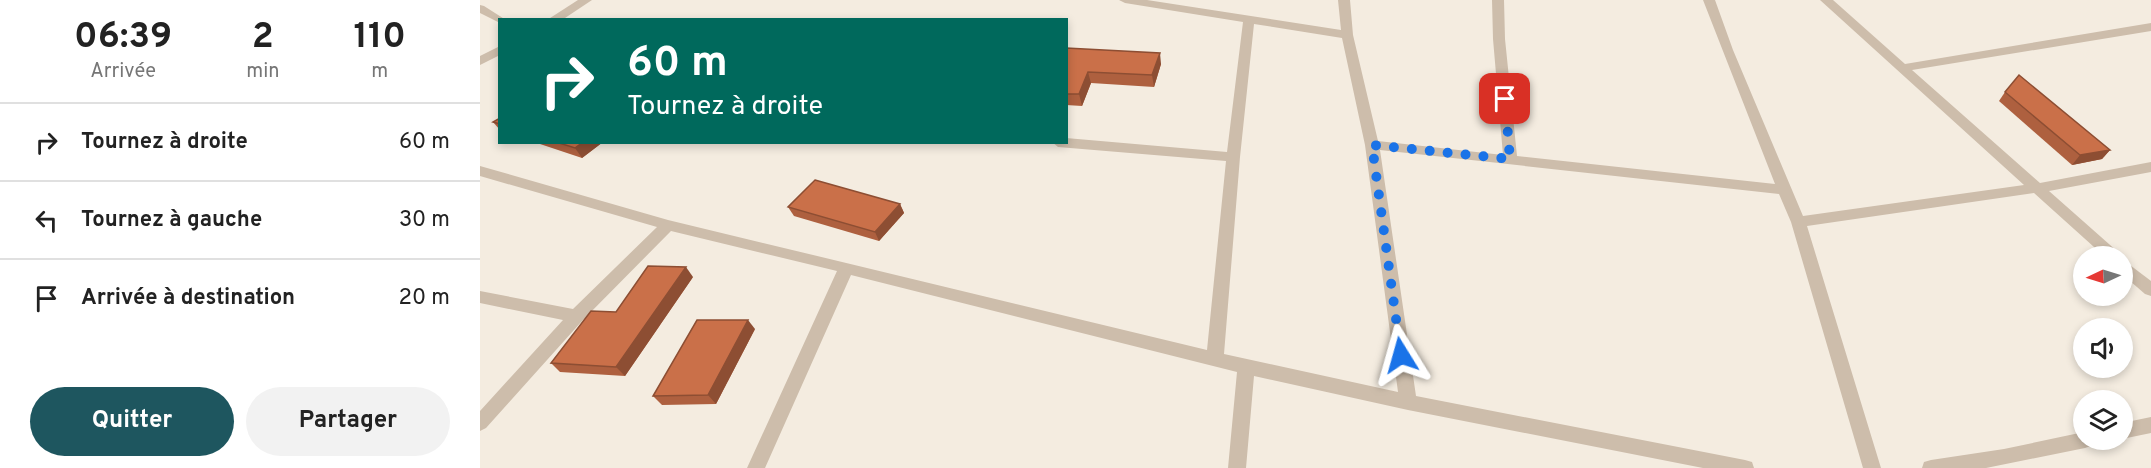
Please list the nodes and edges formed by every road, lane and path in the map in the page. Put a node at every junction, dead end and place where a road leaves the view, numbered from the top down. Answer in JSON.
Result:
{"nodes":[{"id":1,"x":586,"y":0,"type":"edge"},
{"id":2,"x":1125,"y":0,"type":"edge"},
{"id":3,"x":1344,"y":0,"type":"edge"},
{"id":4,"x":1498,"y":0,"type":"edge"},
{"id":5,"x":1709,"y":0,"type":"edge"},
{"id":6,"x":1826,"y":0,"type":"edge"},
{"id":7,"x":480,"y":8,"type":"edge"},
{"id":8,"x":556,"y":18,"type":"edge"},
{"id":9,"x":498,"y":19,"type":"edge"},
{"id":10,"x":1249,"y":20,"type":"junction"},
{"id":11,"x":2151,"y":27,"type":"edge"},
{"id":12,"x":1347,"y":35,"type":"junction"},
{"id":13,"x":498,"y":51,"type":"edge"},
{"id":14,"x":480,"y":61,"type":"edge"},
{"id":15,"x":1902,"y":68,"type":"junction"},
{"id":16,"x":1068,"y":143,"type":"edge"},
{"id":17,"x":1372,"y":145,"type":"junction"},
{"id":18,"x":1233,"y":156,"type":"junction"},
{"id":19,"x":1510,"y":159,"type":"junction"},
{"id":20,"x":2151,"y":167,"type":"edge"},
{"id":21,"x":480,"y":171,"type":"edge"},
{"id":22,"x":2037,"y":188,"type":"junction"},
{"id":23,"x":1786,"y":190,"type":"junction"},
{"id":24,"x":1798,"y":222,"type":"junction"},
{"id":25,"x":668,"y":225,"type":"junction"},
{"id":26,"x":2103,"y":246,"type":"edge"},
{"id":27,"x":848,"y":267,"type":"junction"},
{"id":28,"x":2133,"y":274,"type":"edge"},
{"id":29,"x":2151,"y":290,"type":"edge"},
{"id":30,"x":480,"y":297,"type":"edge"},
{"id":31,"x":576,"y":316,"type":"junction"},
{"id":32,"x":1215,"y":360,"type":"junction"},
{"id":33,"x":1246,"y":367,"type":"junction"},
{"id":34,"x":1408,"y":402,"type":"junction"},
{"id":35,"x":480,"y":423,"type":"edge"},
{"id":36,"x":2151,"y":425,"type":"edge"},
{"id":37,"x":2133,"y":429,"type":"edge"},
{"id":38,"x":2073,"y":444,"type":"edge"},
{"id":39,"x":2008,"y":463,"type":"edge"},
{"id":40,"x":756,"y":468,"type":"edge"},
{"id":41,"x":1237,"y":468,"type":"edge"},
{"id":42,"x":1745,"y":468,"type":"edge"},
{"id":43,"x":1872,"y":468,"type":"edge"},
{"id":44,"x":1931,"y":468,"type":"edge"}],
"edges":[{"from":1,"to":8,"type":"street"},
{"from":2,"to":10,"type":"street"},
{"from":3,"to":12,"type":"street"},
{"from":4,"to":19,"type":"street"},
{"from":5,"to":23,"type":"street"},
{"from":6,"to":15,"type":"street"},
{"from":7,"to":9,"type":"street"},
{"from":10,"to":12,"type":"street"},
{"from":10,"to":18,"type":"street"},
{"from":11,"to":15,"type":"street"},
{"from":12,"to":17,"type":"street"},
{"from":13,"to":14,"type":"street"},
{"from":15,"to":22,"type":"street"},
{"from":16,"to":18,"type":"street"},
{"from":17,"to":19,"type":"street"},
{"from":17,"to":34,"type":"street"},
{"from":18,"to":32,"type":"street"},
{"from":19,"to":23,"type":"street"},
{"from":20,"to":22,"type":"street"},
{"from":21,"to":25,"type":"street"},
{"from":22,"to":24,"type":"street"},
{"from":22,"to":26,"type":"street"},
{"from":23,"to":24,"type":"street"},
{"from":24,"to":43,"type":"street"},
{"from":25,"to":27,"type":"street"},
{"from":25,"to":31,"type":"street"},
{"from":27,"to":32,"type":"street"},
{"from":27,"to":40,"type":"street"},
{"from":28,"to":29,"type":"street"},
{"from":30,"to":31,"type":"street"},
{"from":31,"to":35,"type":"street"},
{"from":32,"to":33,"type":"street"},
{"from":33,"to":34,"type":"street"},
{"from":33,"to":41,"type":"street"},
{"from":34,"to":42,"type":"street"},
{"from":36,"to":37,"type":"street"},
{"from":38,"to":39,"type":"street"},
{"from":39,"to":44,"type":"street"}]}
